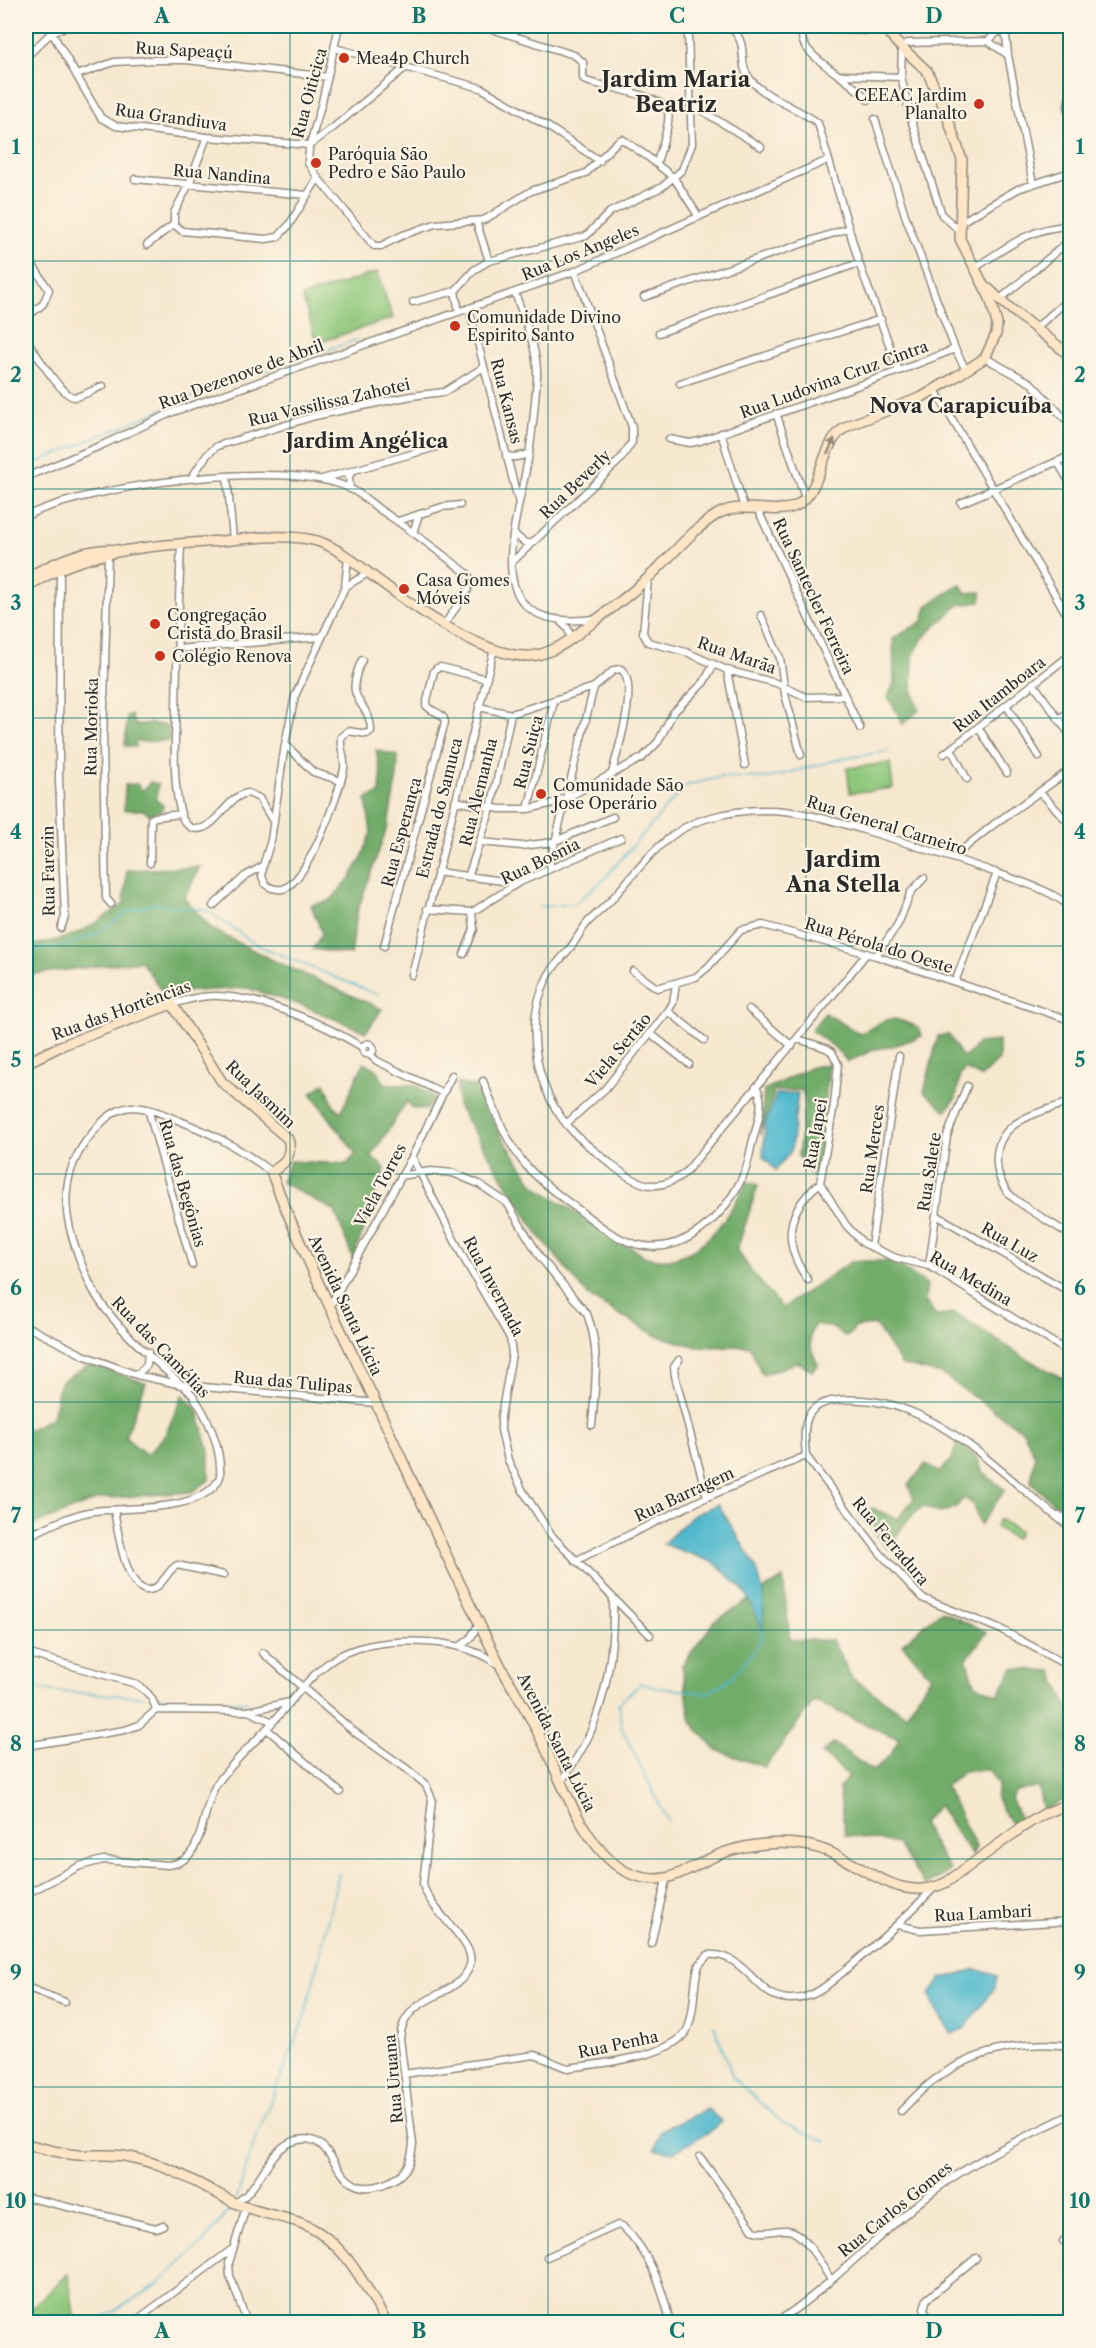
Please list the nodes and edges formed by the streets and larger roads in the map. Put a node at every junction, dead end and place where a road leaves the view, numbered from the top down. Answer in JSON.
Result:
{"nodes":[{"id":1,"x":48,"y":26,"type":"edge"},
{"id":2,"x":68,"y":26,"type":"edge"},
{"id":3,"x":339,"y":26,"type":"edge"},
{"id":4,"x":482,"y":26,"type":"edge"},
{"id":5,"x":729,"y":26,"type":"edge"},
{"id":6,"x":801,"y":26,"type":"edge"},
{"id":7,"x":999,"y":27,"type":"edge"},
{"id":8,"x":1067,"y":27,"type":"edge"},
{"id":9,"x":812,"y":28,"type":"dead end"},
{"id":10,"x":888,"y":29,"type":"edge"},
{"id":11,"x":52,"y":32,"type":"junction"},
{"id":12,"x":688,"y":35,"type":"dead end"},
{"id":13,"x":988,"y":41,"type":"junction"},
{"id":14,"x":335,"y":48,"type":"junction"},
{"id":15,"x":902,"y":48,"type":"junction"},
{"id":16,"x":1008,"y":55,"type":"junction"},
{"id":17,"x":26,"y":57,"type":"edge"},
{"id":18,"x":1071,"y":66,"type":"edge"},
{"id":19,"x":406,"y":67,"type":"junction"},
{"id":20,"x":76,"y":75,"type":"junction"},
{"id":21,"x":841,"y":75,"type":"junction"},
{"id":22,"x":328,"y":77,"type":"junction"},
{"id":23,"x":899,"y":77,"type":"junction"},
{"id":24,"x":1071,"y":96,"type":"edge"},
{"id":25,"x":868,"y":100,"type":"dead end"},
{"id":26,"x":691,"y":104,"type":"junction"},
{"id":27,"x":875,"y":119,"type":"dead end"},
{"id":28,"x":1071,"y":122,"type":"edge"},
{"id":29,"x":207,"y":137,"type":"junction"},
{"id":30,"x":310,"y":145,"type":"junction"},
{"id":31,"x":761,"y":147,"type":"dead end"},
{"id":32,"x":828,"y":160,"type":"junction"},
{"id":33,"x":600,"y":161,"type":"junction"},
{"id":34,"x":657,"y":163,"type":"junction"},
{"id":35,"x":1071,"y":172,"type":"edge"},
{"id":36,"x":318,"y":178,"type":"junction"},
{"id":37,"x":674,"y":178,"type":"junction"},
{"id":38,"x":135,"y":180,"type":"dead end"},
{"id":39,"x":189,"y":184,"type":"junction"},
{"id":40,"x":1033,"y":184,"type":"junction"},
{"id":41,"x":307,"y":195,"type":"junction"},
{"id":42,"x":959,"y":207,"type":"junction"},
{"id":43,"x":979,"y":210,"type":"junction"},
{"id":44,"x":699,"y":217,"type":"junction"},
{"id":45,"x":476,"y":221,"type":"junction"},
{"id":46,"x":174,"y":224,"type":"junction"},
{"id":47,"x":960,"y":226,"type":"junction"},
{"id":48,"x":1071,"y":226,"type":"edge"},
{"id":49,"x":849,"y":228,"type":"junction"},
{"id":50,"x":1071,"y":240,"type":"edge"},
{"id":51,"x":147,"y":245,"type":"dead end"},
{"id":52,"x":26,"y":255,"type":"edge"},
{"id":53,"x":489,"y":261,"type":"junction"},
{"id":54,"x":860,"y":263,"type":"junction"},
{"id":55,"x":975,"y":268,"type":"junction"},
{"id":56,"x":575,"y":271,"type":"junction"},
{"id":57,"x":983,"y":284,"type":"junction"},
{"id":58,"x":455,"y":291,"type":"junction"},
{"id":59,"x":515,"y":293,"type":"junction"},
{"id":60,"x":644,"y":297,"type":"dead end"},
{"id":61,"x":1071,"y":298,"type":"edge"},
{"id":62,"x":999,"y":300,"type":"junction"},
{"id":63,"x":413,"y":302,"type":"dead end"},
{"id":64,"x":469,"y":308,"type":"junction"},
{"id":65,"x":459,"y":312,"type":"junction"},
{"id":66,"x":26,"y":318,"type":"edge"},
{"id":67,"x":881,"y":319,"type":"junction"},
{"id":68,"x":1037,"y":327,"type":"junction"},
{"id":69,"x":659,"y":333,"type":"dead end"},
{"id":70,"x":26,"y":339,"type":"edge"},
{"id":71,"x":955,"y":349,"type":"junction"},
{"id":72,"x":1071,"y":356,"type":"edge"},
{"id":73,"x":986,"y":358,"type":"junction"},
{"id":74,"x":484,"y":367,"type":"junction"},
{"id":75,"x":966,"y":370,"type":"junction"},
{"id":76,"x":899,"y":371,"type":"junction"},
{"id":77,"x":680,"y":383,"type":"dead end"},
{"id":78,"x":102,"y":386,"type":"dead end"},
{"id":79,"x":935,"y":390,"type":"junction"},
{"id":80,"x":776,"y":413,"type":"junction"},
{"id":81,"x":1071,"y":424,"type":"edge"},
{"id":82,"x":721,"y":433,"type":"junction"},
{"id":83,"x":669,"y":439,"type":"dead end"},
{"id":84,"x":440,"y":446,"type":"dead end"},
{"id":85,"x":529,"y":454,"type":"junction"},
{"id":86,"x":506,"y":456,"type":"junction"},
{"id":87,"x":1071,"y":456,"type":"edge"},
{"id":88,"x":1057,"y":461,"type":"junction"},
{"id":89,"x":354,"y":470,"type":"junction"},
{"id":90,"x":26,"y":477,"type":"edge"},
{"id":91,"x":227,"y":477,"type":"junction"},
{"id":92,"x":191,"y":478,"type":"junction"},
{"id":93,"x":320,"y":480,"type":"junction"},
{"id":94,"x":1071,"y":483,"type":"edge"},
{"id":95,"x":350,"y":489,"type":"junction"},
{"id":96,"x":993,"y":489,"type":"junction"},
{"id":97,"x":805,"y":498,"type":"junction"},
{"id":98,"x":518,"y":501,"type":"junction"},
{"id":99,"x":961,"y":503,"type":"dead end"},
{"id":100,"x":460,"y":505,"type":"dead end"},
{"id":101,"x":744,"y":507,"type":"junction"},
{"id":102,"x":758,"y":508,"type":"junction"},
{"id":103,"x":419,"y":514,"type":"junction"},
{"id":104,"x":26,"y":516,"type":"edge"},
{"id":105,"x":398,"y":521,"type":"junction"},
{"id":106,"x":413,"y":533,"type":"junction"},
{"id":107,"x":514,"y":534,"type":"junction"},
{"id":108,"x":233,"y":539,"type":"junction"},
{"id":109,"x":182,"y":543,"type":"junction"},
{"id":110,"x":531,"y":544,"type":"junction"},
{"id":111,"x":108,"y":552,"type":"junction"},
{"id":112,"x":348,"y":558,"type":"junction"},
{"id":113,"x":510,"y":563,"type":"junction"},
{"id":114,"x":60,"y":565,"type":"junction"},
{"id":115,"x":368,"y":573,"type":"junction"},
{"id":116,"x":648,"y":578,"type":"junction"},
{"id":117,"x":26,"y":579,"type":"edge"},
{"id":118,"x":26,"y":586,"type":"edge"},
{"id":119,"x":345,"y":587,"type":"junction"},
{"id":120,"x":761,"y":615,"type":"dead end"},
{"id":121,"x":597,"y":619,"type":"junction"},
{"id":122,"x":1071,"y":620,"type":"edge"},
{"id":123,"x":560,"y":621,"type":"junction"},
{"id":124,"x":444,"y":625,"type":"junction"},
{"id":125,"x":320,"y":637,"type":"junction"},
{"id":126,"x":571,"y":639,"type":"junction"},
{"id":127,"x":177,"y":649,"type":"junction"},
{"id":128,"x":494,"y":649,"type":"junction"},
{"id":129,"x":1071,"y":655,"type":"edge"},
{"id":130,"x":362,"y":660,"type":"dead end"},
{"id":131,"x":714,"y":664,"type":"junction"},
{"id":132,"x":728,"y":670,"type":"junction"},
{"id":133,"x":486,"y":680,"type":"junction"},
{"id":134,"x":1033,"y":683,"type":"junction"},
{"id":135,"x":784,"y":686,"type":"junction"},
{"id":136,"x":594,"y":687,"type":"junction"},
{"id":137,"x":845,"y":696,"type":"junction"},
{"id":138,"x":554,"y":701,"type":"junction"},
{"id":139,"x":1006,"y":705,"type":"junction"},
{"id":140,"x":479,"y":707,"type":"junction"},
{"id":141,"x":1071,"y":711,"type":"edge"},
{"id":142,"x":511,"y":714,"type":"junction"},
{"id":143,"x":1059,"y":719,"type":"junction"},
{"id":144,"x":978,"y":727,"type":"junction"},
{"id":145,"x":861,"y":728,"type":"dead end"},
{"id":146,"x":1071,"y":735,"type":"edge"},
{"id":147,"x":285,"y":744,"type":"junction"},
{"id":148,"x":951,"y":749,"type":"junction"},
{"id":149,"x":944,"y":754,"type":"dead end"},
{"id":150,"x":801,"y":755,"type":"dead end"},
{"id":151,"x":1039,"y":757,"type":"dead end"},
{"id":152,"x":745,"y":765,"type":"dead end"},
{"id":153,"x":1071,"y":771,"type":"edge"},
{"id":154,"x":1007,"y":772,"type":"dead end"},
{"id":155,"x":612,"y":773,"type":"junction"},
{"id":156,"x":967,"y":779,"type":"dead end"},
{"id":157,"x":341,"y":781,"type":"junction"},
{"id":158,"x":1040,"y":792,"type":"junction"},
{"id":159,"x":565,"y":799,"type":"junction"},
{"id":160,"x":454,"y":801,"type":"junction"},
{"id":161,"x":491,"y":808,"type":"junction"},
{"id":162,"x":528,"y":809,"type":"junction"},
{"id":163,"x":181,"y":814,"type":"junction"},
{"id":164,"x":613,"y":817,"type":"dead end"},
{"id":165,"x":274,"y":823,"type":"junction"},
{"id":166,"x":1071,"y":824,"type":"edge"},
{"id":167,"x":621,"y":838,"type":"dead end"},
{"id":168,"x":480,"y":842,"type":"junction"},
{"id":169,"x":553,"y":842,"type":"junction"},
{"id":170,"x":953,"y":857,"type":"junction"},
{"id":171,"x":150,"y":863,"type":"dead end"},
{"id":172,"x":263,"y":866,"type":"junction"},
{"id":173,"x":548,"y":870,"type":"junction"},
{"id":174,"x":437,"y":872,"type":"junction"},
{"id":175,"x":997,"y":873,"type":"junction"},
{"id":176,"x":468,"y":877,"type":"junction"},
{"id":177,"x":924,"y":878,"type":"dead end"},
{"id":178,"x":518,"y":883,"type":"junction"},
{"id":179,"x":111,"y":904,"type":"dead end"},
{"id":180,"x":213,"y":906,"type":"dead end"},
{"id":181,"x":1071,"y":907,"type":"edge"},
{"id":182,"x":427,"y":909,"type":"junction"},
{"id":183,"x":472,"y":912,"type":"junction"},
{"id":184,"x":61,"y":928,"type":"dead end"},
{"id":185,"x":384,"y":946,"type":"dead end"},
{"id":186,"x":867,"y":953,"type":"junction"},
{"id":187,"x":464,"y":954,"type":"dead end"},
{"id":188,"x":876,"y":956,"type":"junction"},
{"id":189,"x":633,"y":971,"type":"dead end"},
{"id":190,"x":412,"y":975,"type":"dead end"},
{"id":191,"x":955,"y":982,"type":"junction"},
{"id":192,"x":676,"y":984,"type":"junction"},
{"id":193,"x":172,"y":1004,"type":"junction"},
{"id":194,"x":749,"y":1009,"type":"dead end"},
{"id":195,"x":668,"y":1011,"type":"junction"},
{"id":196,"x":1071,"y":1020,"type":"edge"},
{"id":197,"x":650,"y":1033,"type":"junction"},
{"id":198,"x":798,"y":1039,"type":"junction"},
{"id":199,"x":704,"y":1041,"type":"dead end"},
{"id":200,"x":792,"y":1046,"type":"junction"},
{"id":201,"x":899,"y":1056,"type":"dead end"},
{"id":202,"x":26,"y":1063,"type":"edge"},
{"id":203,"x":689,"y":1064,"type":"dead end"},
{"id":204,"x":452,"y":1075,"type":"dead end"},
{"id":205,"x":483,"y":1081,"type":"dead end"},
{"id":206,"x":967,"y":1086,"type":"dead end"},
{"id":207,"x":756,"y":1087,"type":"junction"},
{"id":208,"x":443,"y":1093,"type":"junction"},
{"id":209,"x":1071,"y":1102,"type":"edge"},
{"id":210,"x":148,"y":1109,"type":"junction"},
{"id":211,"x":566,"y":1124,"type":"junction"},
{"id":212,"x":412,"y":1156,"type":"junction"},
{"id":213,"x":271,"y":1172,"type":"junction"},
{"id":214,"x":420,"y":1173,"type":"junction"},
{"id":215,"x":401,"y":1176,"type":"junction"},
{"id":216,"x":820,"y":1183,"type":"junction"},
{"id":217,"x":936,"y":1215,"type":"junction"},
{"id":218,"x":1071,"y":1235,"type":"edge"},
{"id":219,"x":871,"y":1246,"type":"junction"},
{"id":220,"x":192,"y":1264,"type":"dead end"},
{"id":221,"x":928,"y":1266,"type":"junction"},
{"id":222,"x":808,"y":1281,"type":"dead end"},
{"id":223,"x":1071,"y":1292,"type":"edge"},
{"id":224,"x":330,"y":1306,"type":"junction"},
{"id":225,"x":26,"y":1326,"type":"edge"},
{"id":226,"x":1062,"y":1348,"type":"dead end"},
{"id":227,"x":148,"y":1352,"type":"junction"},
{"id":228,"x":679,"y":1360,"type":"dead end"},
{"id":229,"x":137,"y":1375,"type":"junction"},
{"id":230,"x":182,"y":1385,"type":"junction"},
{"id":231,"x":376,"y":1403,"type":"junction"},
{"id":232,"x":592,"y":1425,"type":"dead end"},
{"id":233,"x":806,"y":1456,"type":"junction"},
{"id":234,"x":707,"y":1497,"type":"junction"},
{"id":235,"x":114,"y":1510,"type":"junction"},
{"id":236,"x":1054,"y":1515,"type":"junction"},
{"id":237,"x":1071,"y":1518,"type":"edge"},
{"id":238,"x":1071,"y":1527,"type":"edge"},
{"id":239,"x":26,"y":1537,"type":"edge"},
{"id":240,"x":575,"y":1561,"type":"junction"},
{"id":241,"x":224,"y":1575,"type":"dead end"},
{"id":242,"x":613,"y":1600,"type":"junction"},
{"id":243,"x":479,"y":1623,"type":"junction"},
{"id":244,"x":650,"y":1635,"type":"dead end"},
{"id":245,"x":458,"y":1647,"type":"junction"},
{"id":246,"x":26,"y":1653,"type":"edge"},
{"id":247,"x":263,"y":1653,"type":"dead end"},
{"id":248,"x":500,"y":1665,"type":"junction"},
{"id":249,"x":1071,"y":1667,"type":"edge"},
{"id":250,"x":302,"y":1689,"type":"junction"},
{"id":251,"x":290,"y":1702,"type":"junction"},
{"id":252,"x":156,"y":1710,"type":"junction"},
{"id":253,"x":248,"y":1711,"type":"junction"},
{"id":254,"x":273,"y":1722,"type":"junction"},
{"id":255,"x":267,"y":1729,"type":"junction"},
{"id":256,"x":26,"y":1746,"type":"edge"},
{"id":257,"x":561,"y":1782,"type":"junction"},
{"id":258,"x":340,"y":1792,"type":"dead end"},
{"id":259,"x":1068,"y":1805,"type":"edge"},
{"id":260,"x":1071,"y":1818,"type":"edge"},
{"id":261,"x":666,"y":1880,"type":"junction"},
{"id":262,"x":934,"y":1888,"type":"junction"},
{"id":263,"x":26,"y":1894,"type":"edge"},
{"id":264,"x":1071,"y":1921,"type":"edge"},
{"id":265,"x":898,"y":1925,"type":"junction"},
{"id":266,"x":651,"y":1944,"type":"dead end"},
{"id":267,"x":26,"y":1987,"type":"edge"},
{"id":268,"x":65,"y":2002,"type":"dead end"},
{"id":269,"x":1071,"y":2046,"type":"edge"},
{"id":270,"x":404,"y":2074,"type":"junction"},
{"id":271,"x":901,"y":2111,"type":"dead end"},
{"id":272,"x":1071,"y":2115,"type":"edge"},
{"id":273,"x":26,"y":2144,"type":"edge"},
{"id":274,"x":699,"y":2157,"type":"dead end"},
{"id":275,"x":26,"y":2197,"type":"edge"},
{"id":276,"x":233,"y":2202,"type":"junction"},
{"id":277,"x":246,"y":2207,"type":"junction"},
{"id":278,"x":163,"y":2225,"type":"dead end"},
{"id":279,"x":1071,"y":2236,"type":"edge"},
{"id":280,"x":1063,"y":2241,"type":"dead end"},
{"id":281,"x":231,"y":2250,"type":"junction"},
{"id":282,"x":547,"y":2257,"type":"dead end"},
{"id":283,"x":976,"y":2258,"type":"dead end"},
{"id":284,"x":831,"y":2280,"type":"junction"},
{"id":285,"x":134,"y":2322,"type":"edge"},
{"id":286,"x":247,"y":2322,"type":"edge"},
{"id":287,"x":386,"y":2322,"type":"edge"},
{"id":288,"x":670,"y":2322,"type":"edge"},
{"id":289,"x":777,"y":2322,"type":"edge"},
{"id":290,"x":929,"y":2322,"type":"edge"}],
"edges":[{"from":1,"to":11,"type":"street","name":"Rua Grandiuva"},
{"from":2,"to":11,"type":"street"},
{"from":3,"to":14,"type":"street","name":"Rua Oiticica"},
{"from":4,"to":34,"type":"street"},
{"from":5,"to":32,"type":"street"},
{"from":6,"to":21,"type":"street"},
{"from":7,"to":13,"type":"street"},
{"from":7,"to":16,"type":"street"},
{"from":8,"to":18,"type":"street"},
{"from":9,"to":10,"type":"street"},
{"from":10,"to":15,"type":"street"},
{"from":11,"to":17,"type":"street"},
{"from":11,"to":20,"type":"street","name":"Rua Grandiuva"},
{"from":12,"to":26,"type":"street"},
{"from":13,"to":15,"type":"street"},
{"from":13,"to":16,"type":"street"},
{"from":14,"to":19,"type":"street"},
{"from":14,"to":22,"type":"street","name":"Rua Oiticica"},
{"from":15,"to":23,"type":"street"},
{"from":15,"to":42,"type":"street"},
{"from":16,"to":40,"type":"street"},
{"from":19,"to":30,"type":"street"},
{"from":19,"to":33,"type":"street"},
{"from":20,"to":22,"type":"street","name":"Rua Sapeaçú"},
{"from":20,"to":29,"type":"street","name":"Rua Grandiuva"},
{"from":21,"to":23,"type":"street"},
{"from":21,"to":25,"type":"street"},
{"from":22,"to":30,"type":"street","name":"Rua Oiticica"},
{"from":23,"to":47,"type":"street"},
{"from":24,"to":28,"type":"street"},
{"from":26,"to":31,"type":"street"},
{"from":26,"to":37,"type":"street"},
{"from":27,"to":71,"type":"street"},
{"from":29,"to":30,"type":"street","name":"Rua Grandiuva"},
{"from":29,"to":39,"type":"street"},
{"from":30,"to":36,"type":"street","name":"Rua Oiticica"},
{"from":32,"to":44,"type":"street","name":"Rua Los Angeles"},
{"from":32,"to":49,"type":"street"},
{"from":33,"to":34,"type":"street"},
{"from":33,"to":45,"type":"street"},
{"from":34,"to":37,"type":"street"},
{"from":35,"to":40,"type":"street"},
{"from":36,"to":41,"type":"street"},
{"from":36,"to":45,"type":"street","name":"Rua Oiticica"},
{"from":37,"to":44,"type":"street"},
{"from":37,"to":53,"type":"street"},
{"from":38,"to":39,"type":"street","name":"Rua Nandina"},
{"from":39,"to":41,"type":"street","name":"Rua Nandina"},
{"from":39,"to":46,"type":"street"},
{"from":40,"to":43,"type":"street"},
{"from":41,"to":46,"type":"street"},
{"from":42,"to":43,"type":"street"},
{"from":42,"to":47,"type":"street"},
{"from":43,"to":47,"type":"street"},
{"from":44,"to":56,"type":"street","name":"Rua Los Angeles"},
{"from":45,"to":53,"type":"street"},
{"from":46,"to":51,"type":"street"},
{"from":47,"to":55,"type":"street"},
{"from":48,"to":55,"type":"street"},
{"from":49,"to":54,"type":"street"},
{"from":49,"to":60,"type":"street"},
{"from":50,"to":62,"type":"street"},
{"from":52,"to":66,"type":"street"},
{"from":53,"to":58,"type":"street"},
{"from":54,"to":67,"type":"street"},
{"from":54,"to":69,"type":"street"},
{"from":55,"to":57,"type":"street"},
{"from":56,"to":59,"type":"street","name":"Rua Los Angeles"},
{"from":56,"to":110,"type":"street","name":"Rua Beverly"},
{"from":57,"to":62,"type":"street"},
{"from":57,"to":73,"type":"street"},
{"from":58,"to":63,"type":"street"},
{"from":58,"to":65,"type":"street"},
{"from":59,"to":64,"type":"street","name":"Rua Los Angeles"},
{"from":59,"to":85,"type":"street"},
{"from":61,"to":68,"type":"street"},
{"from":62,"to":68,"type":"street"},
{"from":64,"to":65,"type":"street","name":"Rua Dezenove de Abril"},
{"from":64,"to":74,"type":"street","name":"Rua Kansas"},
{"from":65,"to":90,"type":"street","name":"Rua Dezenove de Abril"},
{"from":67,"to":76,"type":"street"},
{"from":67,"to":77,"type":"street"},
{"from":68,"to":72,"type":"street"},
{"from":70,"to":78,"type":"street"},
{"from":71,"to":75,"type":"street"},
{"from":71,"to":76,"type":"street","name":"Rua Ludovina Cruz Cintra"},
{"from":73,"to":75,"type":"street"},
{"from":73,"to":81,"type":"street"},
{"from":74,"to":86,"type":"street","name":"Rua Kansas"},
{"from":74,"to":92,"type":"street","name":"Rua Vassilissa Zahotei"},
{"from":75,"to":79,"type":"street"},
{"from":76,"to":80,"type":"street","name":"Rua Ludovina Cruz Cintra"},
{"from":79,"to":96,"type":"street"},
{"from":97,"to":79,"type":"street","one_way":true},
{"from":80,"to":82,"type":"street","name":"Rua Ludovina Cruz Cintra"},
{"from":80,"to":97,"type":"street"},
{"from":82,"to":83,"type":"street","name":"Rua Ludovina Cruz Cintra"},
{"from":82,"to":101,"type":"street"},
{"from":84,"to":89,"type":"street"},
{"from":85,"to":86,"type":"street"},
{"from":85,"to":98,"type":"street"},
{"from":86,"to":98,"type":"street","name":"Rua Kansas"},
{"from":87,"to":88,"type":"street"},
{"from":88,"to":94,"type":"street"},
{"from":88,"to":96,"type":"street"},
{"from":89,"to":93,"type":"street"},
{"from":89,"to":95,"type":"street"},
{"from":91,"to":92,"type":"street"},
{"from":91,"to":93,"type":"street"},
{"from":91,"to":108,"type":"street"},
{"from":92,"to":104,"type":"street"},
{"from":93,"to":95,"type":"street"},
{"from":95,"to":105,"type":"street"},
{"from":96,"to":99,"type":"street"},
{"from":96,"to":122,"type":"street"},
{"from":97,"to":102,"type":"street"},
{"from":98,"to":107,"type":"street"},
{"from":100,"to":103,"type":"street"},
{"from":101,"to":102,"type":"street"},
{"from":101,"to":116,"type":"street"},
{"from":102,"to":137,"type":"street","name":"Rua Santecler Ferreira"},
{"from":103,"to":105,"type":"street"},
{"from":103,"to":106,"type":"street"},
{"from":105,"to":106,"type":"street"},
{"from":106,"to":124,"type":"street"},
{"from":107,"to":110,"type":"street"},
{"from":107,"to":113,"type":"street"},
{"from":108,"to":109,"type":"street"},
{"from":108,"to":112,"type":"street"},
{"from":109,"to":111,"type":"street"},
{"from":109,"to":127,"type":"street"},
{"from":110,"to":113,"type":"street","name":"Rua Beverly"},
{"from":111,"to":114,"type":"street"},
{"from":111,"to":179,"type":"street","name":"Rua Morioka"},
{"from":112,"to":115,"type":"street"},
{"from":112,"to":119,"type":"street"},
{"from":113,"to":123,"type":"street"},
{"from":114,"to":117,"type":"street"},
{"from":114,"to":118,"type":"street"},
{"from":114,"to":184,"type":"street","name":"Rua Farezin"},
{"from":115,"to":119,"type":"street"},
{"from":115,"to":124,"type":"street"},
{"from":116,"to":121,"type":"street"},
{"from":116,"to":131,"type":"street","name":"Rua Marãa"},
{"from":119,"to":125,"type":"street"},
{"from":120,"to":135,"type":"street"},
{"from":121,"to":123,"type":"street"},
{"from":121,"to":126,"type":"street"},
{"from":123,"to":126,"type":"street"},
{"from":124,"to":128,"type":"street"},
{"from":125,"to":127,"type":"street"},
{"from":125,"to":147,"type":"street"},
{"from":126,"to":128,"type":"street"},
{"from":127,"to":163,"type":"street"},
{"from":128,"to":133,"type":"street","name":"Estrada do Samuca"},
{"from":129,"to":134,"type":"street","name":"Rua Itamboara"},
{"from":130,"to":157,"type":"street"},
{"from":131,"to":132,"type":"street","name":"Rua Marãa"},
{"from":131,"to":155,"type":"street"},
{"from":132,"to":135,"type":"street","name":"Rua Marãa"},
{"from":132,"to":152,"type":"street"},
{"from":133,"to":140,"type":"street","name":"Estrada do Samuca"},
{"from":133,"to":185,"type":"street","name":"Rua Esperança"},
{"from":134,"to":139,"type":"street","name":"Rua Itamboara"},
{"from":134,"to":143,"type":"street"},
{"from":135,"to":137,"type":"street","name":"Rua Marãa"},
{"from":135,"to":150,"type":"street"},
{"from":136,"to":138,"type":"street"},
{"from":136,"to":155,"type":"street"},
{"from":136,"to":159,"type":"street"},
{"from":137,"to":145,"type":"street"},
{"from":138,"to":142,"type":"street"},
{"from":138,"to":162,"type":"street","name":"Rua Suiça"},
{"from":139,"to":144,"type":"street","name":"Rua Itamboara"},
{"from":139,"to":151,"type":"street"},
{"from":140,"to":142,"type":"street"},
{"from":140,"to":160,"type":"street","name":"Estrada do Samuca"},
{"from":141,"to":143,"type":"street"},
{"from":142,"to":161,"type":"street","name":"Rua Alemanha"},
{"from":143,"to":146,"type":"street"},
{"from":144,"to":148,"type":"street","name":"Rua Itamboara"},
{"from":144,"to":154,"type":"street"},
{"from":147,"to":157,"type":"street"},
{"from":147,"to":165,"type":"street"},
{"from":148,"to":149,"type":"street","name":"Rua Itamboara"},
{"from":148,"to":156,"type":"street"},
{"from":153,"to":158,"type":"street"},
{"from":155,"to":159,"type":"street"},
{"from":157,"to":172,"type":"street"},
{"from":158,"to":166,"type":"street"},
{"from":158,"to":170,"type":"street"},
{"from":159,"to":162,"type":"street"},
{"from":159,"to":169,"type":"street"},
{"from":160,"to":161,"type":"street"},
{"from":160,"to":174,"type":"street","name":"Estrada do Samuca"},
{"from":161,"to":162,"type":"street"},
{"from":161,"to":168,"type":"street","name":"Rua Alemanha"},
{"from":163,"to":165,"type":"street"},
{"from":163,"to":171,"type":"street"},
{"from":164,"to":169,"type":"street","name":"Rua Bosnia"},
{"from":165,"to":172,"type":"street"},
{"from":167,"to":173,"type":"street","name":"Rua Bosnia"},
{"from":168,"to":169,"type":"street","name":"Rua Bosnia"},
{"from":168,"to":176,"type":"street","name":"Rua Alemanha"},
{"from":169,"to":173,"type":"street"},
{"from":170,"to":175,"type":"street","name":"Rua General Carneiro"},
{"from":170,"to":211,"type":"street","name":"Rua General Carneiro"},
{"from":172,"to":180,"type":"street"},
{"from":173,"to":178,"type":"street","name":"Rua Bosnia"},
{"from":174,"to":176,"type":"street"},
{"from":174,"to":182,"type":"street","name":"Estrada do Samuca"},
{"from":175,"to":181,"type":"street","name":"Rua General Carneiro"},
{"from":175,"to":191,"type":"street"},
{"from":176,"to":178,"type":"street"},
{"from":177,"to":188,"type":"street"},
{"from":178,"to":183,"type":"street","name":"Rua Bosnia"},
{"from":182,"to":183,"type":"street"},
{"from":182,"to":190,"type":"street","name":"Estrada do Samuca"},
{"from":183,"to":187,"type":"street"},
{"from":186,"to":188,"type":"street","name":"Rua Pérola do Oeste"},
{"from":186,"to":192,"type":"street","name":"Rua Pérola do Oeste"},
{"from":186,"to":198,"type":"street","name":"Rua General Carneiro"},
{"from":188,"to":191,"type":"street","name":"Rua Pérola do Oeste"},
{"from":189,"to":192,"type":"street"},
{"from":191,"to":196,"type":"street","name":"Rua Pérola do Oeste"},
{"from":192,"to":195,"type":"street","name":"Viela Sertão"},
{"from":193,"to":202,"type":"street","name":"Rua das Hortências"},
{"from":193,"to":208,"type":"street","name":"Rua das Hortências"},
{"from":193,"to":213,"type":"street","name":"Rua Jasmim"},
{"from":194,"to":200,"type":"street"},
{"from":195,"to":197,"type":"street","name":"Viela Sertão"},
{"from":195,"to":199,"type":"street"},
{"from":197,"to":203,"type":"street"},
{"from":197,"to":211,"type":"street","name":"Viela Sertão"},
{"from":198,"to":200,"type":"street","name":"Rua General Carneiro"},
{"from":198,"to":216,"type":"street","name":"Rua Japei"},
{"from":200,"to":207,"type":"street","name":"Rua General Carneiro"},
{"from":201,"to":219,"type":"street","name":"Rua Merces"},
{"from":204,"to":208,"type":"street","name":"Viela Torres"},
{"from":205,"to":207,"type":"street"},
{"from":206,"to":217,"type":"street","name":"Rua Salete"},
{"from":207,"to":211,"type":"street","name":"Rua General Carneiro"},
{"from":208,"to":212,"type":"street","name":"Viela Torres"},
{"from":209,"to":218,"type":"street"},
{"from":210,"to":213,"type":"street","name":"Rua das Camélias"},
{"from":210,"to":220,"type":"street","name":"Rua das Begônias"},
{"from":210,"to":227,"type":"street","name":"Rua das Camélias"},
{"from":212,"to":214,"type":"street","name":"Rua Invernada"},
{"from":212,"to":215,"type":"street","name":"Viela Torres"},
{"from":213,"to":224,"type":"street","name":"Avenida Santa Lúcia"},
{"from":214,"to":215,"type":"street"},
{"from":214,"to":232,"type":"street"},
{"from":214,"to":240,"type":"street","name":"Rua Invernada"},
{"from":215,"to":224,"type":"street","name":"Viela Torres"},
{"from":216,"to":219,"type":"street","name":"Rua Medina"},
{"from":216,"to":222,"type":"street","name":"Rua Japei"},
{"from":217,"to":221,"type":"street","name":"Rua Salete"},
{"from":217,"to":223,"type":"street","name":"Rua Luz"},
{"from":219,"to":221,"type":"street","name":"Rua Medina"},
{"from":221,"to":226,"type":"street","name":"Rua Medina"},
{"from":224,"to":231,"type":"street","name":"Avenida Santa Lúcia"},
{"from":225,"to":229,"type":"street","name":"Rua das Tulipas"},
{"from":227,"to":229,"type":"street"},
{"from":227,"to":230,"type":"street","name":"Rua das Camélias"},
{"from":228,"to":234,"type":"street"},
{"from":229,"to":230,"type":"street","name":"Rua das Tulipas"},
{"from":230,"to":231,"type":"street","name":"Rua das Tulipas"},
{"from":230,"to":235,"type":"street","name":"Rua das Camélias"},
{"from":231,"to":243,"type":"street","name":"Avenida Santa Lúcia"},
{"from":233,"to":234,"type":"street","name":"Rua Barragem"},
{"from":233,"to":236,"type":"street"},
{"from":233,"to":249,"type":"street","name":"Rua Ferradura"},
{"from":234,"to":240,"type":"street","name":"Rua Barragem"},
{"from":235,"to":239,"type":"street","name":"Rua das Camélias"},
{"from":235,"to":241,"type":"street"},
{"from":236,"to":237,"type":"street"},
{"from":236,"to":238,"type":"street"},
{"from":240,"to":242,"type":"street","name":"Rua Invernada"},
{"from":242,"to":244,"type":"street","name":"Rua Invernada"},
{"from":242,"to":257,"type":"street"},
{"from":243,"to":245,"type":"street"},
{"from":243,"to":248,"type":"street","name":"Avenida Santa Lúcia"},
{"from":245,"to":248,"type":"street"},
{"from":245,"to":250,"type":"street"},
{"from":246,"to":252,"type":"street"},
{"from":247,"to":250,"type":"street"},
{"from":248,"to":257,"type":"street","name":"Avenida Santa Lúcia"},
{"from":250,"to":251,"type":"street"},
{"from":250,"to":270,"type":"street","name":"Rua Uruana"},
{"from":251,"to":253,"type":"street"},
{"from":251,"to":254,"type":"street"},
{"from":252,"to":253,"type":"street"},
{"from":252,"to":256,"type":"street"},
{"from":253,"to":254,"type":"street"},
{"from":254,"to":255,"type":"street"},
{"from":255,"to":258,"type":"street"},
{"from":255,"to":263,"type":"street"},
{"from":257,"to":261,"type":"street","name":"Avenida Santa Lúcia"},
{"from":259,"to":260,"type":"street"},
{"from":259,"to":262,"type":"street"},
{"from":261,"to":262,"type":"street"},
{"from":261,"to":266,"type":"street"},
{"from":262,"to":265,"type":"street","name":"Rua Penha"},
{"from":264,"to":265,"type":"street","name":"Rua Lambari"},
{"from":265,"to":270,"type":"street","name":"Rua Penha"},
{"from":267,"to":268,"type":"street"},
{"from":269,"to":271,"type":"street"},
{"from":270,"to":276,"type":"street","name":"Rua Uruana"},
{"from":272,"to":284,"type":"street","name":"Rua Carlos Gomes"},
{"from":273,"to":276,"type":"street"},
{"from":274,"to":284,"type":"street"},
{"from":275,"to":278,"type":"street"},
{"from":276,"to":277,"type":"street"},
{"from":277,"to":281,"type":"street"},
{"from":277,"to":287,"type":"street"},
{"from":279,"to":280,"type":"street"},
{"from":281,"to":285,"type":"street"},
{"from":281,"to":286,"type":"street"},
{"from":282,"to":288,"type":"street"},
{"from":283,"to":290,"type":"street"},
{"from":284,"to":289,"type":"street","name":"Rua Carlos Gomes"}]}
